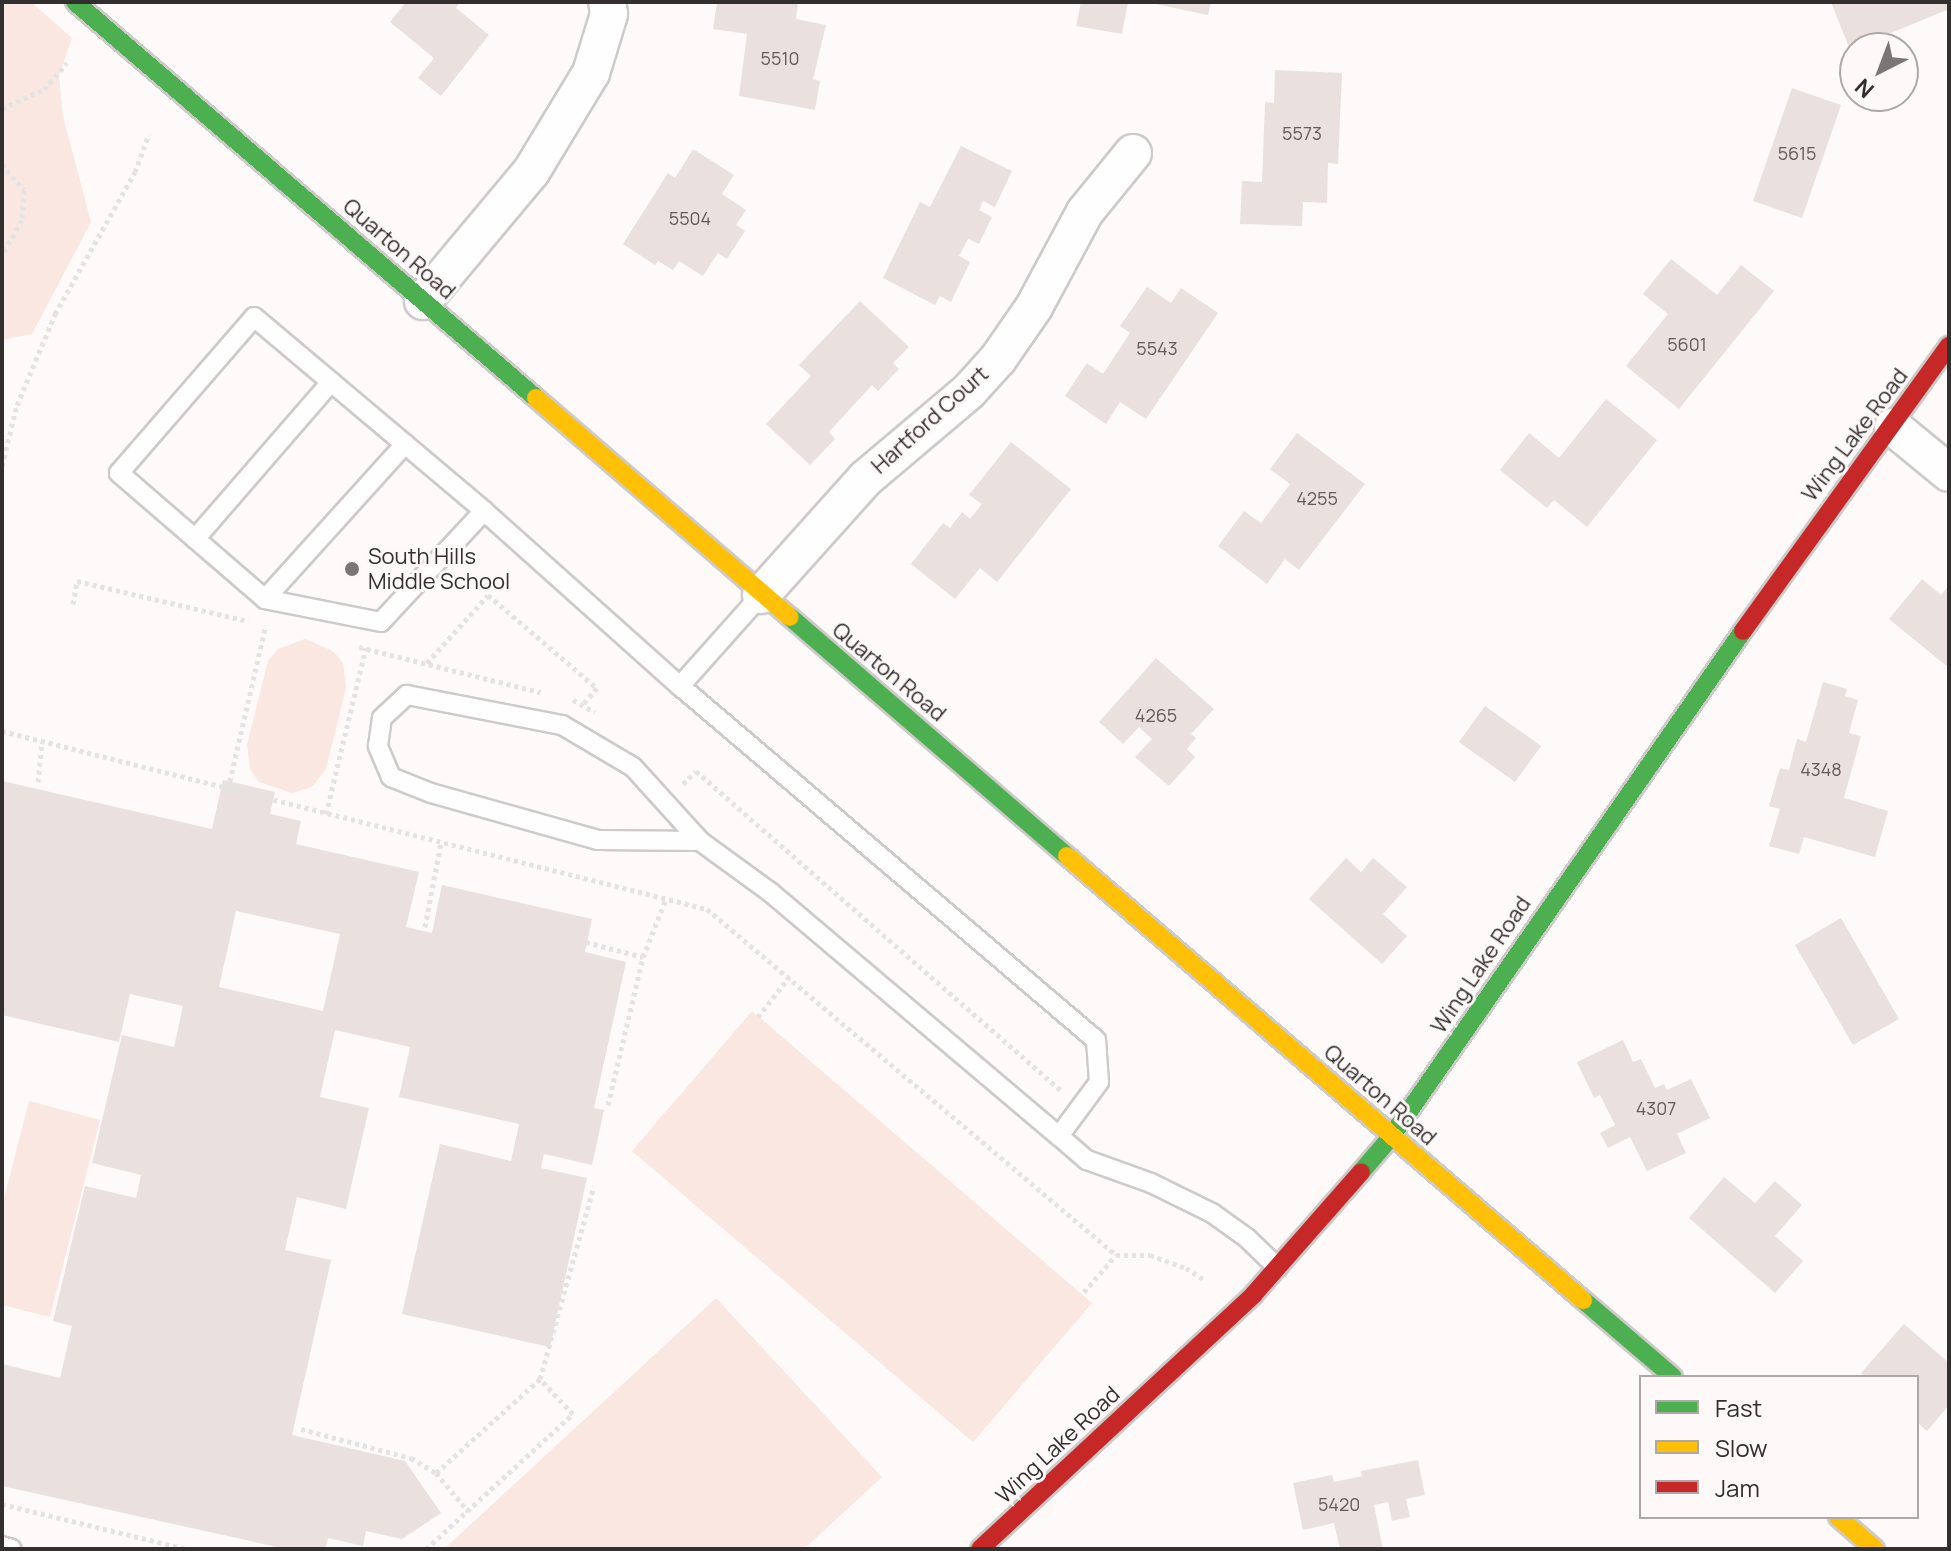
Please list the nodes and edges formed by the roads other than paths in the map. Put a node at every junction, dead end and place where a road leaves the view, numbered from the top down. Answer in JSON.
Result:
{"nodes":[{"id":1,"x":75,"y":2,"type":"edge"},
{"id":2,"x":607,"y":2,"type":"edge"},
{"id":3,"x":1133,"y":153,"type":"dead end"},
{"id":4,"x":423,"y":301,"type":"junction"},
{"id":5,"x":1949,"y":345,"type":"edge"},
{"id":6,"x":331,"y":382,"type":"junction"},
{"id":7,"x":1893,"y":427,"type":"junction"},
{"id":8,"x":405,"y":444,"type":"junction"},
{"id":9,"x":1949,"y":473,"type":"edge"},
{"id":10,"x":484,"y":511,"type":"junction"},
{"id":11,"x":195,"y":539,"type":"junction"},
{"id":12,"x":761,"y":595,"type":"junction"},
{"id":13,"x":265,"y":599,"type":"junction"},
{"id":14,"x":680,"y":686,"type":"junction"},
{"id":15,"x":700,"y":841,"type":"junction"},
{"id":16,"x":1059,"y":1136,"type":"junction"},
{"id":17,"x":1391,"y":1137,"type":"junction"},
{"id":18,"x":1278,"y":1268,"type":"junction"},
{"id":19,"x":1671,"y":1375,"type":"edge"},
{"id":20,"x":1840,"y":1519,"type":"edge"},
{"id":21,"x":2,"y":1546,"type":"edge"},
{"id":22,"x":12,"y":1549,"type":"edge"},
{"id":23,"x":980,"y":1549,"type":"edge"},
{"id":24,"x":1875,"y":1549,"type":"edge"}],
"edges":[{"from":1,"to":4,"type":"street","name":"Quarton Road"},
{"from":2,"to":4,"type":"street"},
{"from":3,"to":12,"type":"street","name":"Hartford Court"},
{"from":4,"to":12,"type":"street","name":"Quarton Road"},
{"from":5,"to":7,"type":"street","name":"Wing Lake Road"},
{"from":6,"to":8,"type":"lane"},
{"from":6,"to":11,"type":"lane"},
{"from":6,"to":11,"type":"lane"},
{"from":7,"to":9,"type":"street"},
{"from":7,"to":17,"type":"street","name":"Wing Lake Road"},
{"from":8,"to":10,"type":"lane"},
{"from":8,"to":13,"type":"lane"},
{"from":10,"to":13,"type":"lane"},
{"from":10,"to":14,"type":"lane"},
{"from":11,"to":13,"type":"lane"},
{"from":12,"to":14,"type":"lane"},
{"from":12,"to":17,"type":"street","name":"Quarton Road"},
{"from":14,"to":16,"type":"lane"},
{"from":15,"to":15,"type":"lane"},
{"from":15,"to":16,"type":"lane"},
{"from":16,"to":18,"type":"lane"},
{"from":17,"to":18,"type":"street","name":"Wing Lake Road"},
{"from":17,"to":19,"type":"street","name":"Quarton Road"},
{"from":18,"to":23,"type":"street","name":"Wing Lake Road"},
{"from":20,"to":24,"type":"street"},
{"from":21,"to":22,"type":"lane"}]}
